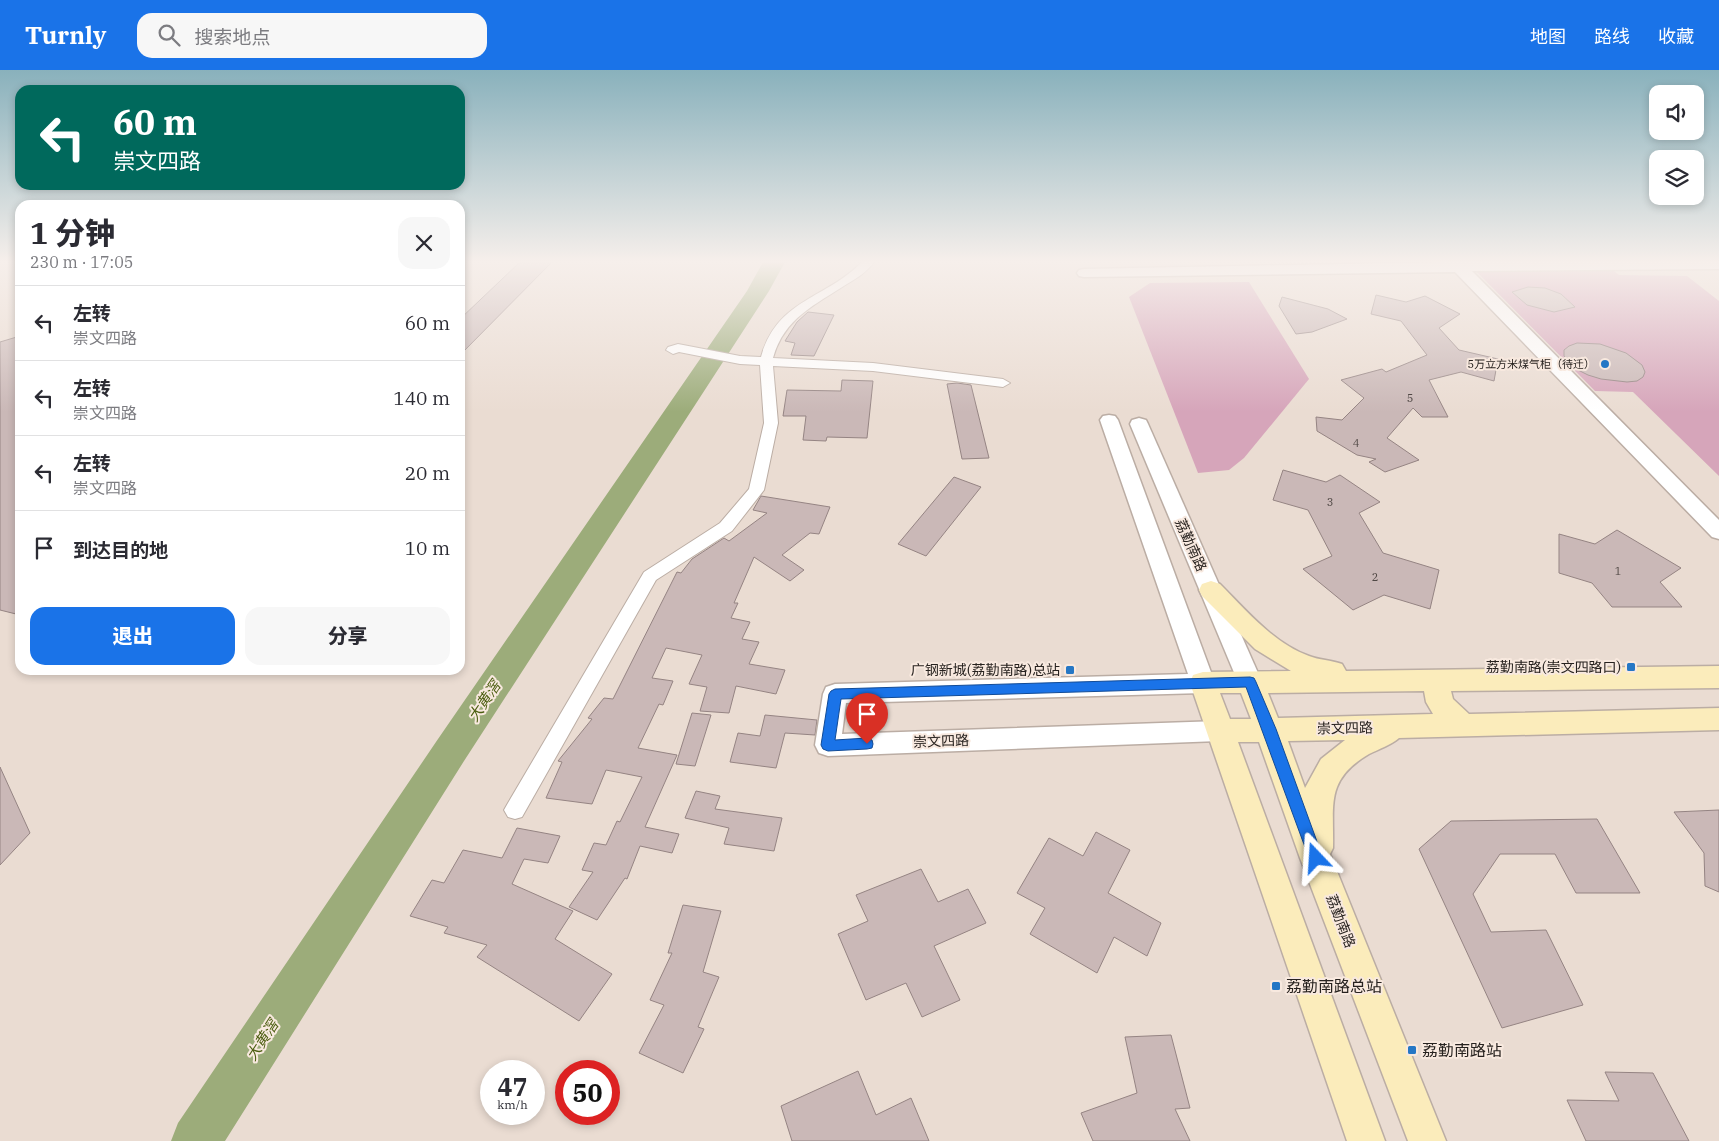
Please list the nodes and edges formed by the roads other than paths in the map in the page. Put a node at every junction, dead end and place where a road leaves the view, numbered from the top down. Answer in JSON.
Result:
{"nodes":[{"id":1,"x":796,"y":312,"type":"edge"},
{"id":2,"x":1505,"y":312,"type":"edge"},
{"id":3,"x":673,"y":350,"type":"dead end"},
{"id":4,"x":766,"y":361,"type":"junction"},
{"id":5,"x":1004,"y":383,"type":"dead end"},
{"id":6,"x":1578,"y":386,"type":"junction"},
{"id":7,"x":1108,"y":420,"type":"dead end"},
{"id":8,"x":1139,"y":424,"type":"dead end"},
{"id":9,"x":1719,"y":514,"type":"edge"},
{"id":10,"x":1719,"y":532,"type":"edge"},
{"id":11,"x":1211,"y":590,"type":"junction"},
{"id":12,"x":1719,"y":677,"type":"edge"},
{"id":13,"x":1438,"y":679,"type":"junction"},
{"id":14,"x":1377,"y":680,"type":"junction"},
{"id":15,"x":1250,"y":682,"type":"junction"},
{"id":16,"x":1203,"y":683,"type":"junction"},
{"id":17,"x":1719,"y":720,"type":"edge"},
{"id":18,"x":1464,"y":725,"type":"junction"},
{"id":19,"x":1399,"y":727,"type":"junction"},
{"id":20,"x":1269,"y":729,"type":"junction"},
{"id":21,"x":1219,"y":732,"type":"junction"},
{"id":22,"x":515,"y":810,"type":"dead end"},
{"id":23,"x":1316,"y":858,"type":"junction"},
{"id":24,"x":1366,"y":1141,"type":"edge"},
{"id":25,"x":1427,"y":1141,"type":"edge"}],
"edges":[{"from":1,"to":4,"type":"street"},
{"from":2,"to":6,"type":"street"},
{"from":3,"to":4,"type":"street"},
{"from":4,"to":5,"type":"street"},
{"from":4,"to":22,"type":"street"},
{"from":6,"to":9,"type":"street"},
{"from":6,"to":10,"type":"street"},
{"from":7,"to":16,"type":"street"},
{"from":8,"to":11,"type":"street","name":"荔勤南路"},
{"from":11,"to":14,"type":"main road"},
{"from":11,"to":15,"type":"street","name":"荔勤南路"},
{"from":12,"to":13,"type":"main road","name":"崇文四路"},
{"from":13,"to":14,"type":"main road","name":"崇文四路"},
{"from":13,"to":18,"type":"main road"},
{"from":14,"to":15,"type":"main road","name":"崇文四路"},
{"from":15,"to":16,"type":"main road","name":"崇文四路"},
{"from":15,"to":20,"type":"main road","name":"荔勤南路"},
{"from":16,"to":21,"type":"main road"},
{"from":16,"to":21,"type":"street","name":"崇文四路"},
{"from":17,"to":18,"type":"main road","name":"崇文四路"},
{"from":18,"to":19,"type":"main road","name":"崇文四路"},
{"from":19,"to":20,"type":"main road","name":"崇文四路"},
{"from":19,"to":23,"type":"main road"},
{"from":20,"to":21,"type":"main road","name":"崇文四路"},
{"from":20,"to":23,"type":"main road","name":"荔勤南路"},
{"from":21,"to":24,"type":"main road"},
{"from":23,"to":25,"type":"main road","name":"荔勤南路"}]}
